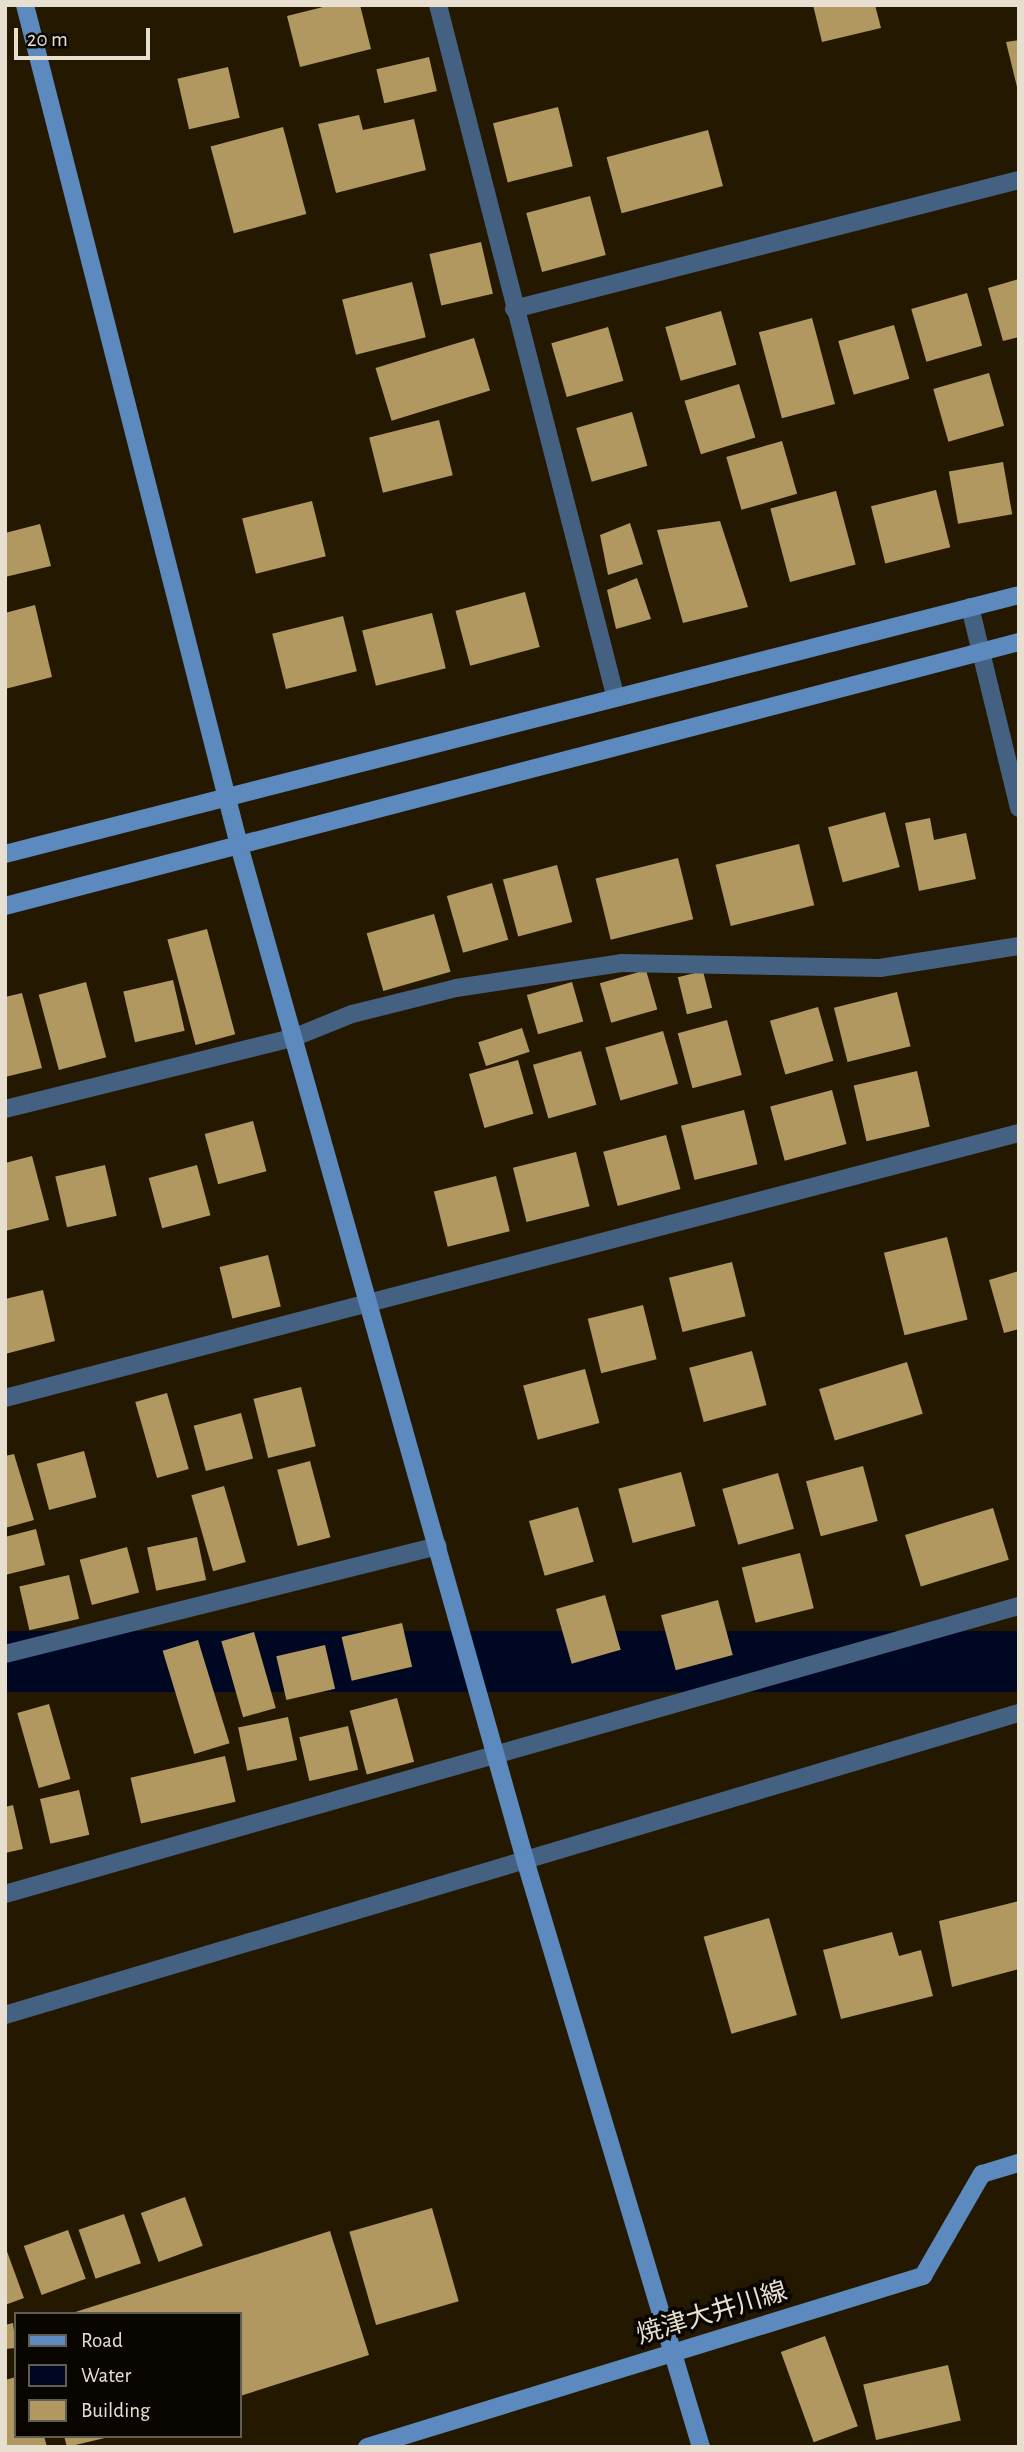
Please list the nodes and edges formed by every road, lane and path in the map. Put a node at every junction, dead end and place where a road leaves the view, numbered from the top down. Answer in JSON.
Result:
{"nodes":[{"id":1,"x":24,"y":5,"type":"edge"},
{"id":2,"x":438,"y":5,"type":"edge"},
{"id":3,"x":1019,"y":180,"type":"edge"},
{"id":4,"x":514,"y":309,"type":"junction"},
{"id":5,"x":1019,"y":595,"type":"edge"},
{"id":6,"x":970,"y":607,"type":"junction"},
{"id":7,"x":1019,"y":642,"type":"edge"},
{"id":8,"x":980,"y":650,"type":"junction"},
{"id":9,"x":615,"y":695,"type":"junction"},
{"id":10,"x":226,"y":792,"type":"junction"},
{"id":11,"x":1019,"y":808,"type":"edge"},
{"id":12,"x":240,"y":849,"type":"junction"},
{"id":13,"x":5,"y":854,"type":"edge"},
{"id":14,"x":5,"y":906,"type":"edge"},
{"id":15,"x":1019,"y":946,"type":"edge"},
{"id":16,"x":295,"y":1037,"type":"junction"},
{"id":17,"x":5,"y":1110,"type":"edge"},
{"id":18,"x":1019,"y":1133,"type":"edge"},
{"id":19,"x":373,"y":1301,"type":"junction"},
{"id":20,"x":5,"y":1398,"type":"edge"},
{"id":21,"x":438,"y":1546,"type":"junction"},
{"id":22,"x":1019,"y":1606,"type":"edge"},
{"id":23,"x":5,"y":1654,"type":"edge"},
{"id":24,"x":1019,"y":1713,"type":"edge"},
{"id":25,"x":497,"y":1757,"type":"junction"},
{"id":26,"x":526,"y":1863,"type":"junction"},
{"id":27,"x":5,"y":1894,"type":"edge"},
{"id":28,"x":5,"y":2015,"type":"edge"},
{"id":29,"x":1019,"y":2163,"type":"edge"},
{"id":30,"x":673,"y":2353,"type":"junction"},
{"id":31,"x":367,"y":2447,"type":"edge"},
{"id":32,"x":701,"y":2447,"type":"edge"}],
"edges":[{"from":1,"to":10,"type":"street"},
{"from":2,"to":4,"type":"street"},
{"from":3,"to":4,"type":"street"},
{"from":4,"to":9,"type":"street"},
{"from":5,"to":6,"type":"street"},
{"from":6,"to":8,"type":"street"},
{"from":6,"to":9,"type":"street"},
{"from":7,"to":8,"type":"street"},
{"from":8,"to":11,"type":"street"},
{"from":8,"to":12,"type":"street"},
{"from":9,"to":10,"type":"street"},
{"from":10,"to":12,"type":"street"},
{"from":10,"to":13,"type":"street"},
{"from":12,"to":14,"type":"street"},
{"from":12,"to":16,"type":"street"},
{"from":15,"to":16,"type":"street"},
{"from":16,"to":17,"type":"street"},
{"from":16,"to":19,"type":"street"},
{"from":18,"to":19,"type":"street"},
{"from":19,"to":20,"type":"street"},
{"from":19,"to":21,"type":"street"},
{"from":21,"to":23,"type":"street"},
{"from":21,"to":25,"type":"street"},
{"from":22,"to":25,"type":"street"},
{"from":24,"to":26,"type":"street"},
{"from":25,"to":26,"type":"street"},
{"from":25,"to":27,"type":"street"},
{"from":26,"to":28,"type":"street"},
{"from":26,"to":30,"type":"street"},
{"from":29,"to":30,"type":"street","name":"焼津大井川線"},
{"from":30,"to":31,"type":"street","name":"焼津大井川線"},
{"from":30,"to":32,"type":"street"}]}
